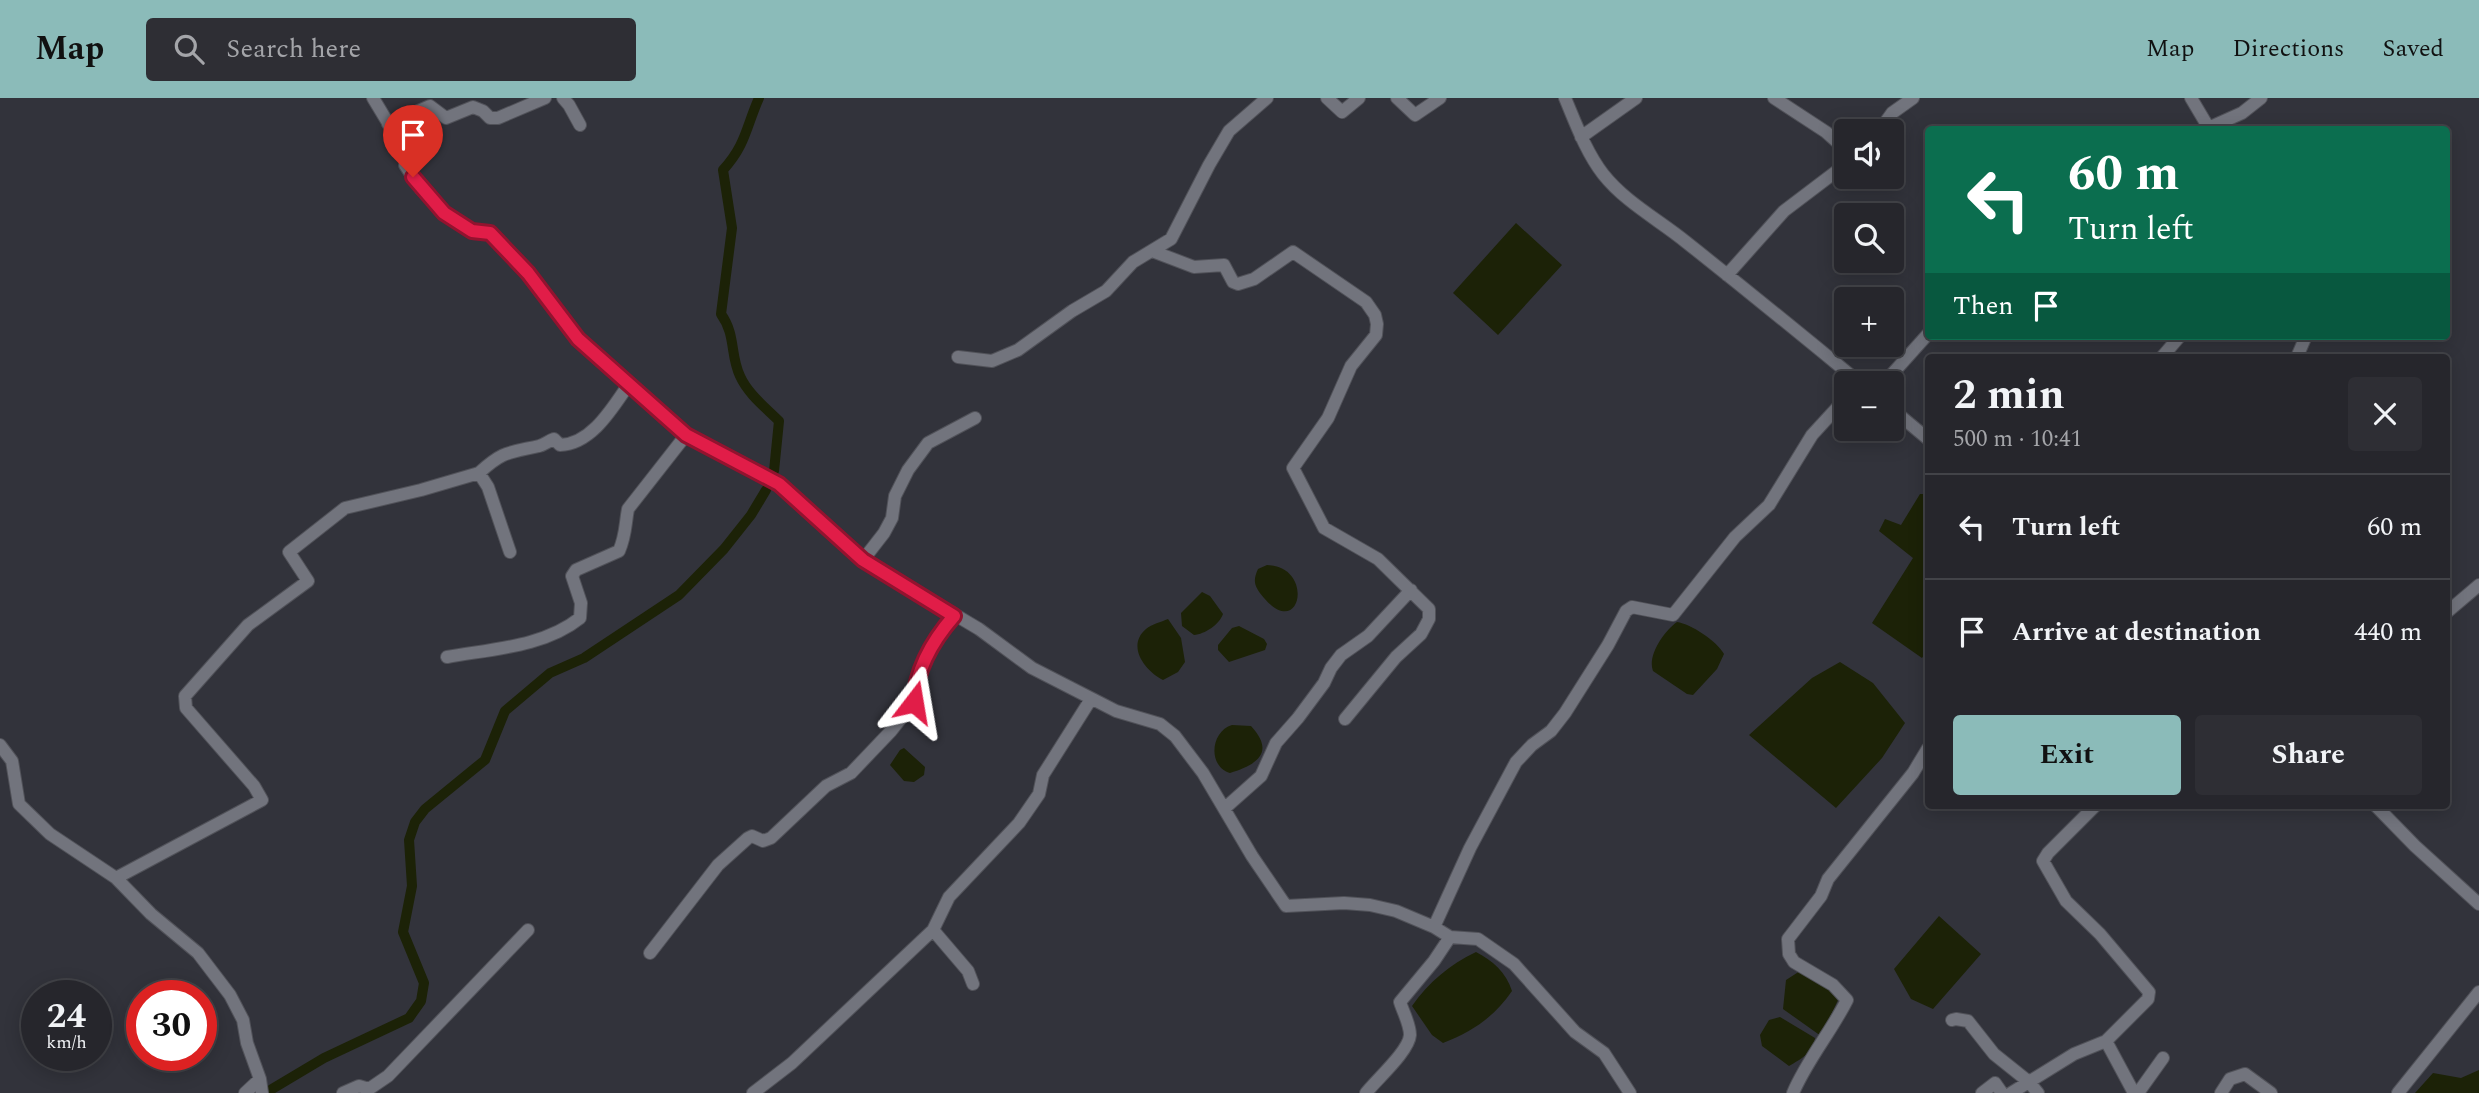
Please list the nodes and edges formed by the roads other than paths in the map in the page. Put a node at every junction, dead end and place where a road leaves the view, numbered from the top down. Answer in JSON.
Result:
{"nodes":[{"id":1,"x":373,"y":98,"type":"edge"},
{"id":2,"x":545,"y":98,"type":"edge"},
{"id":3,"x":563,"y":98,"type":"edge"},
{"id":4,"x":1267,"y":98,"type":"edge"},
{"id":5,"x":1326,"y":98,"type":"edge"},
{"id":6,"x":1359,"y":98,"type":"edge"},
{"id":7,"x":1397,"y":98,"type":"edge"},
{"id":8,"x":1440,"y":98,"type":"edge"},
{"id":9,"x":1565,"y":98,"type":"edge"},
{"id":10,"x":1636,"y":98,"type":"edge"},
{"id":11,"x":1774,"y":98,"type":"edge"},
{"id":12,"x":1913,"y":98,"type":"edge"},
{"id":13,"x":2191,"y":98,"type":"edge"},
{"id":14,"x":2261,"y":98,"type":"edge"},
{"id":15,"x":1888,"y":119,"type":"edge"},
{"id":16,"x":388,"y":124,"type":"junction"},
{"id":17,"x":580,"y":125,"type":"dead end"},
{"id":18,"x":2206,"y":126,"type":"edge"},
{"id":19,"x":2214,"y":126,"type":"edge"},
{"id":20,"x":1581,"y":137,"type":"junction"},
{"id":21,"x":1834,"y":139,"type":"edge"},
{"id":22,"x":1834,"y":173,"type":"edge"},
{"id":23,"x":1152,"y":251,"type":"junction"},
{"id":24,"x":1727,"y":275,"type":"junction"},
{"id":25,"x":1925,"y":337,"type":"edge"},
{"id":26,"x":2177,"y":340,"type":"edge"},
{"id":27,"x":2165,"y":354,"type":"edge"},
{"id":28,"x":958,"y":357,"type":"dead end"},
{"id":29,"x":1845,"y":371,"type":"edge"},
{"id":30,"x":1895,"y":371,"type":"edge"},
{"id":31,"x":629,"y":384,"type":"junction"},
{"id":32,"x":1834,"y":411,"type":"edge"},
{"id":33,"x":975,"y":418,"type":"dead end"},
{"id":34,"x":1904,"y":419,"type":"edge"},
{"id":35,"x":686,"y":435,"type":"junction"},
{"id":36,"x":1925,"y":436,"type":"edge"},
{"id":37,"x":479,"y":473,"type":"junction"},
{"id":38,"x":510,"y":551,"type":"dead end"},
{"id":39,"x":863,"y":560,"type":"junction"},
{"id":40,"x":2479,"y":585,"type":"edge"},
{"id":41,"x":1412,"y":590,"type":"junction"},
{"id":42,"x":2450,"y":610,"type":"edge"},
{"id":43,"x":954,"y":616,"type":"junction"},
{"id":44,"x":447,"y":657,"type":"dead end"},
{"id":45,"x":1091,"y":699,"type":"junction"},
{"id":46,"x":1345,"y":719,"type":"dead end"},
{"id":47,"x":0,"y":745,"type":"edge"},
{"id":48,"x":1925,"y":753,"type":"edge"},
{"id":49,"x":1225,"y":808,"type":"junction"},
{"id":50,"x":2092,"y":809,"type":"edge"},
{"id":51,"x":2379,"y":809,"type":"edge"},
{"id":52,"x":116,"y":878,"type":"junction"},
{"id":53,"x":2479,"y":904,"type":"edge"},
{"id":54,"x":1434,"y":927,"type":"junction"},
{"id":55,"x":528,"y":930,"type":"dead end"},
{"id":56,"x":933,"y":930,"type":"junction"},
{"id":57,"x":1450,"y":937,"type":"junction"},
{"id":58,"x":650,"y":953,"type":"dead end"},
{"id":59,"x":972,"y":984,"type":"dead end"},
{"id":60,"x":2479,"y":992,"type":"edge"},
{"id":61,"x":1951,"y":1020,"type":"dead end"},
{"id":62,"x":2106,"y":1041,"type":"junction"},
{"id":63,"x":2163,"y":1058,"type":"dead end"},
{"id":64,"x":260,"y":1079,"type":"junction"},
{"id":65,"x":2029,"y":1082,"type":"junction"},
{"id":66,"x":245,"y":1093,"type":"edge"},
{"id":67,"x":262,"y":1093,"type":"edge"},
{"id":68,"x":343,"y":1093,"type":"edge"},
{"id":69,"x":753,"y":1093,"type":"edge"},
{"id":70,"x":1366,"y":1093,"type":"edge"},
{"id":71,"x":1630,"y":1093,"type":"edge"},
{"id":72,"x":1793,"y":1093,"type":"edge"},
{"id":73,"x":1982,"y":1093,"type":"edge"},
{"id":74,"x":2002,"y":1093,"type":"edge"},
{"id":75,"x":2011,"y":1093,"type":"edge"},
{"id":76,"x":2038,"y":1093,"type":"edge"},
{"id":77,"x":2136,"y":1093,"type":"edge"},
{"id":78,"x":2221,"y":1093,"type":"edge"},
{"id":79,"x":2271,"y":1093,"type":"edge"},
{"id":80,"x":2398,"y":1093,"type":"edge"}],
"edges":[{"from":1,"to":16,"type":"street"},
{"from":2,"to":16,"type":"street"},
{"from":3,"to":17,"type":"street"},
{"from":4,"to":23,"type":"street"},
{"from":5,"to":6,"type":"street"},
{"from":7,"to":8,"type":"street"},
{"from":9,"to":20,"type":"street"},
{"from":10,"to":20,"type":"street"},
{"from":11,"to":21,"type":"street"},
{"from":12,"to":15,"type":"street"},
{"from":13,"to":18,"type":"street"},
{"from":14,"to":19,"type":"street"},
{"from":16,"to":31,"type":"street"},
{"from":20,"to":24,"type":"street"},
{"from":22,"to":24,"type":"street"},
{"from":23,"to":28,"type":"street"},
{"from":23,"to":41,"type":"street"},
{"from":24,"to":29,"type":"street"},
{"from":25,"to":30,"type":"street"},
{"from":26,"to":27,"type":"street"},
{"from":31,"to":35,"type":"street"},
{"from":31,"to":37,"type":"street"},
{"from":32,"to":54,"type":"street"},
{"from":33,"to":39,"type":"street"},
{"from":34,"to":36,"type":"street"},
{"from":35,"to":39,"type":"street"},
{"from":35,"to":44,"type":"street"},
{"from":37,"to":38,"type":"street"},
{"from":37,"to":52,"type":"street"},
{"from":39,"to":43,"type":"street"},
{"from":40,"to":42,"type":"street"},
{"from":41,"to":46,"type":"street"},
{"from":41,"to":49,"type":"street"},
{"from":43,"to":45,"type":"street"},
{"from":43,"to":58,"type":"street"},
{"from":45,"to":49,"type":"street"},
{"from":45,"to":56,"type":"street"},
{"from":47,"to":52,"type":"street"},
{"from":48,"to":72,"type":"street"},
{"from":49,"to":54,"type":"street"},
{"from":50,"to":62,"type":"street"},
{"from":51,"to":53,"type":"street"},
{"from":52,"to":64,"type":"street"},
{"from":54,"to":57,"type":"street"},
{"from":55,"to":68,"type":"street"},
{"from":56,"to":59,"type":"street"},
{"from":56,"to":69,"type":"street"},
{"from":57,"to":70,"type":"street"},
{"from":57,"to":71,"type":"street"},
{"from":60,"to":80,"type":"street"},
{"from":61,"to":65,"type":"street"},
{"from":62,"to":65,"type":"street"},
{"from":62,"to":77,"type":"street"},
{"from":63,"to":77,"type":"street"},
{"from":64,"to":66,"type":"street"},
{"from":64,"to":67,"type":"street"},
{"from":65,"to":75,"type":"street"},
{"from":65,"to":76,"type":"street"},
{"from":73,"to":74,"type":"street"},
{"from":78,"to":79,"type":"street"}]}
